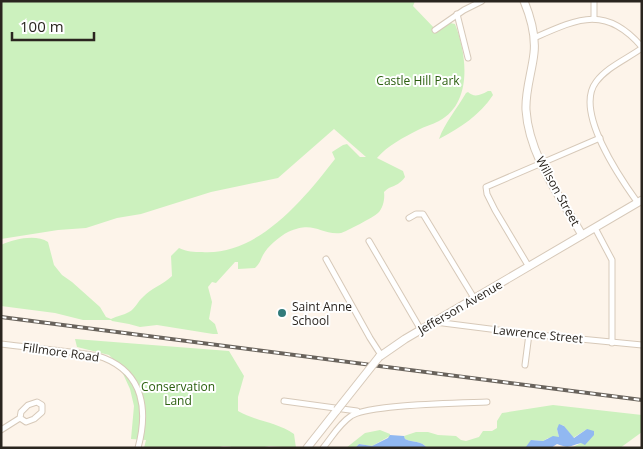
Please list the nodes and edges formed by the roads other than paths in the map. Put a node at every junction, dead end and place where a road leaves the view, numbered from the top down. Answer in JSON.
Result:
{"nodes":[{"id":1,"x":482,"y":1,"type":"edge"},
{"id":2,"x":524,"y":1,"type":"edge"},
{"id":3,"x":594,"y":1,"type":"edge"},
{"id":4,"x":456,"y":14,"type":"junction"},
{"id":5,"x":594,"y":19,"type":"junction"},
{"id":6,"x":435,"y":30,"type":"dead end"},
{"id":7,"x":534,"y":38,"type":"junction"},
{"id":8,"x":642,"y":47,"type":"edge"},
{"id":9,"x":468,"y":58,"type":"dead end"},
{"id":10,"x":600,"y":138,"type":"junction"},
{"id":11,"x":541,"y":163,"type":"junction"},
{"id":12,"x":640,"y":202,"type":"edge"},
{"id":13,"x":410,"y":218,"type":"dead end"},
{"id":14,"x":595,"y":228,"type":"junction"},
{"id":15,"x":582,"y":235,"type":"junction"},
{"id":16,"x":369,"y":241,"type":"dead end"},
{"id":17,"x":326,"y":259,"type":"dead end"},
{"id":18,"x":529,"y":267,"type":"junction"},
{"id":19,"x":474,"y":298,"type":"junction"},
{"id":20,"x":435,"y":322,"type":"junction"},
{"id":21,"x":421,"y":330,"type":"junction"},
{"id":22,"x":529,"y":334,"type":"junction"},
{"id":23,"x":612,"y":343,"type":"junction"},
{"id":24,"x":1,"y":344,"type":"edge"},
{"id":25,"x":642,"y":345,"type":"edge"},
{"id":26,"x":380,"y":356,"type":"junction"},
{"id":27,"x":525,"y":365,"type":"dead end"},
{"id":28,"x":284,"y":401,"type":"dead end"},
{"id":29,"x":487,"y":402,"type":"dead end"},
{"id":30,"x":359,"y":412,"type":"junction"},
{"id":31,"x":20,"y":418,"type":"junction"},
{"id":32,"x":1,"y":430,"type":"edge"},
{"id":33,"x":138,"y":448,"type":"edge"},
{"id":34,"x":307,"y":448,"type":"edge"},
{"id":35,"x":323,"y":448,"type":"edge"}],
"edges":[{"from":1,"to":4,"type":"street"},
{"from":2,"to":7,"type":"main road","name":"Willson Street"},
{"from":3,"to":5,"type":"street"},
{"from":4,"to":6,"type":"street"},
{"from":4,"to":9,"type":"street"},
{"from":5,"to":7,"type":"street"},
{"from":5,"to":8,"type":"street"},
{"from":7,"to":11,"type":"main road","name":"Willson Street"},
{"from":8,"to":10,"type":"street"},
{"from":10,"to":11,"type":"street"},
{"from":10,"to":12,"type":"street"},
{"from":11,"to":15,"type":"main road","name":"Willson Street"},
{"from":11,"to":18,"type":"street"},
{"from":12,"to":14,"type":"main road","name":"Jefferson Avenue"},
{"from":13,"to":19,"type":"street"},
{"from":14,"to":15,"type":"main road","name":"Jefferson Avenue"},
{"from":14,"to":23,"type":"street"},
{"from":15,"to":18,"type":"main road","name":"Jefferson Avenue"},
{"from":16,"to":21,"type":"street"},
{"from":17,"to":26,"type":"street"},
{"from":18,"to":19,"type":"main road","name":"Jefferson Avenue"},
{"from":19,"to":20,"type":"main road","name":"Jefferson Avenue"},
{"from":20,"to":21,"type":"main road","name":"Jefferson Avenue"},
{"from":20,"to":22,"type":"street","name":"Lawrence Street"},
{"from":21,"to":26,"type":"main road","name":"Jefferson Avenue"},
{"from":22,"to":23,"type":"street","name":"Lawrence Street"},
{"from":22,"to":27,"type":"street"},
{"from":23,"to":25,"type":"street","name":"Lawrence Street"},
{"from":24,"to":33,"type":"street","name":"Fillmore Road"},
{"from":26,"to":34,"type":"main road","name":"Jefferson Avenue","bridge":true},
{"from":28,"to":30,"type":"street"},
{"from":29,"to":30,"type":"street"},
{"from":30,"to":35,"type":"street"},
{"from":31,"to":31,"type":"street"},
{"from":31,"to":32,"type":"street"}]}
